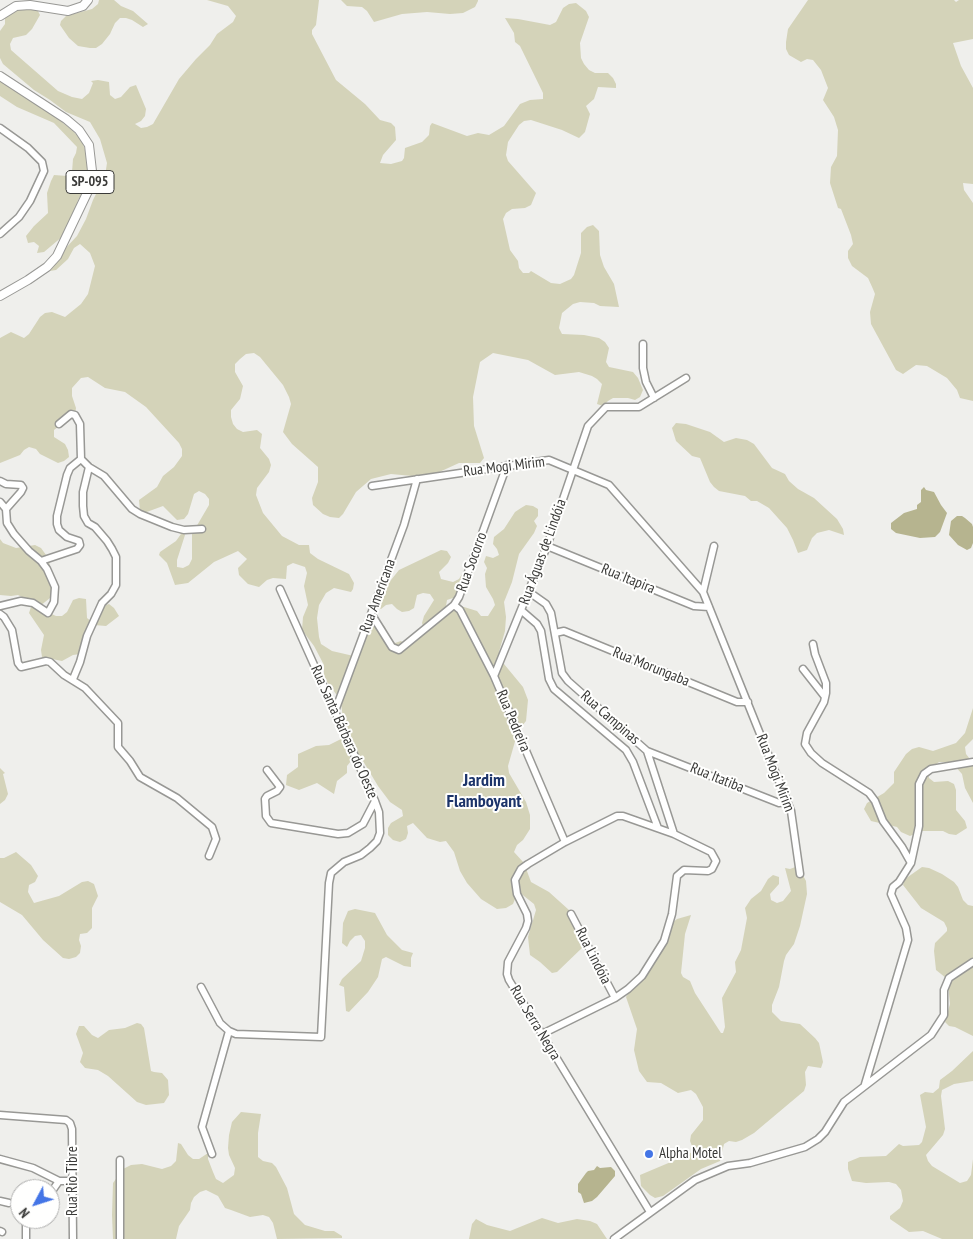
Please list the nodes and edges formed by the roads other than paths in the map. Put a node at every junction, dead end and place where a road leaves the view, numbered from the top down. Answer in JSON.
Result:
{"nodes":[{"id":1,"x":88,"y":0,"type":"edge"},
{"id":2,"x":0,"y":16,"type":"edge"},
{"id":3,"x":0,"y":76,"type":"edge"},
{"id":4,"x":0,"y":128,"type":"edge"},
{"id":5,"x":0,"y":234,"type":"edge"},
{"id":6,"x":0,"y":296,"type":"edge"},
{"id":7,"x":643,"y":344,"type":"dead end"},
{"id":8,"x":686,"y":378,"type":"dead end"},
{"id":9,"x":654,"y":398,"type":"junction"},
{"id":10,"x":59,"y":424,"type":"dead end"},
{"id":11,"x":81,"y":459,"type":"junction"},
{"id":12,"x":507,"y":465,"type":"junction"},
{"id":13,"x":89,"y":467,"type":"junction"},
{"id":14,"x":573,"y":469,"type":"junction"},
{"id":15,"x":417,"y":479,"type":"junction"},
{"id":16,"x":0,"y":481,"type":"edge"},
{"id":17,"x":372,"y":486,"type":"dead end"},
{"id":18,"x":0,"y":502,"type":"edge"},
{"id":19,"x":6,"y":509,"type":"junction"},
{"id":20,"x":202,"y":529,"type":"dead end"},
{"id":21,"x":547,"y":546,"type":"junction"},
{"id":22,"x":714,"y":546,"type":"dead end"},
{"id":23,"x":41,"y":560,"type":"junction"},
{"id":24,"x":280,"y":589,"type":"dead end"},
{"id":25,"x":529,"y":592,"type":"junction"},
{"id":26,"x":703,"y":592,"type":"junction"},
{"id":27,"x":454,"y":605,"type":"junction"},
{"id":28,"x":0,"y":606,"type":"edge"},
{"id":29,"x":709,"y":607,"type":"junction"},
{"id":30,"x":522,"y":611,"type":"junction"},
{"id":31,"x":0,"y":614,"type":"edge"},
{"id":32,"x":372,"y":615,"type":"junction"},
{"id":33,"x":555,"y":633,"type":"junction"},
{"id":34,"x":814,"y":644,"type":"dead end"},
{"id":35,"x":803,"y":669,"type":"dead end"},
{"id":36,"x":494,"y":676,"type":"junction"},
{"id":37,"x":72,"y":679,"type":"junction"},
{"id":38,"x":825,"y":697,"type":"junction"},
{"id":39,"x":748,"y":702,"type":"junction"},
{"id":40,"x":336,"y":711,"type":"junction"},
{"id":41,"x":647,"y":751,"type":"junction"},
{"id":42,"x":973,"y":762,"type":"edge"},
{"id":43,"x":267,"y":770,"type":"dead end"},
{"id":44,"x":375,"y":801,"type":"junction"},
{"id":45,"x":788,"y":802,"type":"junction"},
{"id":46,"x":658,"y":828,"type":"junction"},
{"id":47,"x":674,"y":834,"type":"junction"},
{"id":48,"x":565,"y":842,"type":"junction"},
{"id":49,"x":209,"y":856,"type":"dead end"},
{"id":50,"x":911,"y":863,"type":"junction"},
{"id":51,"x":800,"y":874,"type":"dead end"},
{"id":52,"x":572,"y":914,"type":"dead end"},
{"id":53,"x":973,"y":962,"type":"edge"},
{"id":54,"x":201,"y":987,"type":"dead end"},
{"id":55,"x":615,"y":998,"type":"junction"},
{"id":56,"x":229,"y":1032,"type":"junction"},
{"id":57,"x":542,"y":1034,"type":"junction"},
{"id":58,"x":865,"y":1084,"type":"junction"},
{"id":59,"x":0,"y":1115,"type":"edge"},
{"id":60,"x":212,"y":1154,"type":"dead end"},
{"id":61,"x":0,"y":1159,"type":"edge"},
{"id":62,"x":120,"y":1160,"type":"dead end"},
{"id":63,"x":55,"y":1179,"type":"edge"},
{"id":64,"x":60,"y":1181,"type":"edge"},
{"id":65,"x":73,"y":1181,"type":"junction"},
{"id":66,"x":0,"y":1200,"type":"edge"},
{"id":67,"x":9,"y":1203,"type":"dead end"},
{"id":68,"x":650,"y":1212,"type":"junction"},
{"id":69,"x":73,"y":1239,"type":"edge"},
{"id":70,"x":120,"y":1239,"type":"edge"},
{"id":71,"x":614,"y":1239,"type":"edge"}],
"edges":[{"from":1,"to":2,"type":"main road"},
{"from":3,"to":6,"type":"main road","number":"SP-095"},
{"from":4,"to":5,"type":"street"},
{"from":7,"to":9,"type":"street"},
{"from":8,"to":9,"type":"street"},
{"from":9,"to":14,"type":"street","name":"Rua Águas de Lindóia"},
{"from":10,"to":11,"type":"street"},
{"from":11,"to":13,"type":"street"},
{"from":11,"to":23,"type":"street"},
{"from":12,"to":14,"type":"street","name":"Rua Mogi Mirim"},
{"from":12,"to":15,"type":"street","name":"Rua Mogi Mirim"},
{"from":12,"to":27,"type":"street","name":"Rua Socorro"},
{"from":13,"to":20,"type":"street"},
{"from":13,"to":37,"type":"street"},
{"from":14,"to":21,"type":"street","name":"Rua Águas de Lindóia"},
{"from":14,"to":26,"type":"street","name":"Rua Mogi Mirim"},
{"from":15,"to":17,"type":"street","name":"Rua Mogi Mirim"},
{"from":15,"to":32,"type":"street","name":"Rua Americana"},
{"from":16,"to":19,"type":"street"},
{"from":18,"to":19,"type":"street"},
{"from":19,"to":23,"type":"street"},
{"from":21,"to":25,"type":"street","name":"Rua Águas de Lindóia"},
{"from":21,"to":29,"type":"street","name":"Rua Itapira"},
{"from":22,"to":26,"type":"street"},
{"from":23,"to":28,"type":"street"},
{"from":24,"to":40,"type":"street","name":"Rua Santa Bárbara do Oeste"},
{"from":25,"to":30,"type":"street","name":"Rua Águas de Lindóia"},
{"from":25,"to":33,"type":"street","name":"Rua Campinas"},
{"from":26,"to":29,"type":"street","name":"Rua Mogi Mirim"},
{"from":27,"to":32,"type":"street","name":"Rua Socorro"},
{"from":27,"to":36,"type":"street","name":"Rua Pedreira"},
{"from":29,"to":39,"type":"street","name":"Rua Mogi Mirim"},
{"from":30,"to":36,"type":"street","name":"Rua Águas de Lindóia"},
{"from":30,"to":46,"type":"street","name":"Rua Campinas"},
{"from":31,"to":37,"type":"street"},
{"from":32,"to":40,"type":"street","name":"Rua Americana"},
{"from":33,"to":39,"type":"street","name":"Rua Morungaba"},
{"from":33,"to":41,"type":"street","name":"Rua Campinas"},
{"from":34,"to":38,"type":"street"},
{"from":35,"to":38,"type":"street"},
{"from":36,"to":48,"type":"street","name":"Rua Pedreira"},
{"from":37,"to":49,"type":"street"},
{"from":38,"to":50,"type":"street"},
{"from":39,"to":45,"type":"street","name":"Rua Mogi Mirim"},
{"from":40,"to":44,"type":"street","name":"Rua Santa Bárbara do Oeste"},
{"from":41,"to":45,"type":"street","name":"Rua Itatiba"},
{"from":41,"to":47,"type":"street","name":"Rua Campinas"},
{"from":42,"to":50,"type":"street"},
{"from":43,"to":44,"type":"street"},
{"from":44,"to":56,"type":"street","name":"Rua Santa Bárbara do Oeste"},
{"from":45,"to":51,"type":"street","name":"Rua Mogi Mirim"},
{"from":46,"to":47,"type":"street","name":"Rua Serra Negra"},
{"from":46,"to":48,"type":"street","name":"Rua Serra Negra"},
{"from":47,"to":55,"type":"street"},
{"from":48,"to":57,"type":"street","name":"Rua Serra Negra"},
{"from":50,"to":58,"type":"street"},
{"from":52,"to":55,"type":"street","name":"Rua Lindóia"},
{"from":53,"to":58,"type":"street"},
{"from":54,"to":56,"type":"street"},
{"from":55,"to":57,"type":"street"},
{"from":56,"to":60,"type":"street"},
{"from":57,"to":68,"type":"street","name":"Rua Serra Negra"},
{"from":58,"to":68,"type":"street"},
{"from":59,"to":65,"type":"street","name":"Rua Rio Tibre"},
{"from":61,"to":63,"type":"street"},
{"from":62,"to":70,"type":"street"},
{"from":64,"to":65,"type":"street"},
{"from":65,"to":69,"type":"street","name":"Rua Rio Tibre"},
{"from":66,"to":67,"type":"street"},
{"from":68,"to":71,"type":"street"}]}
